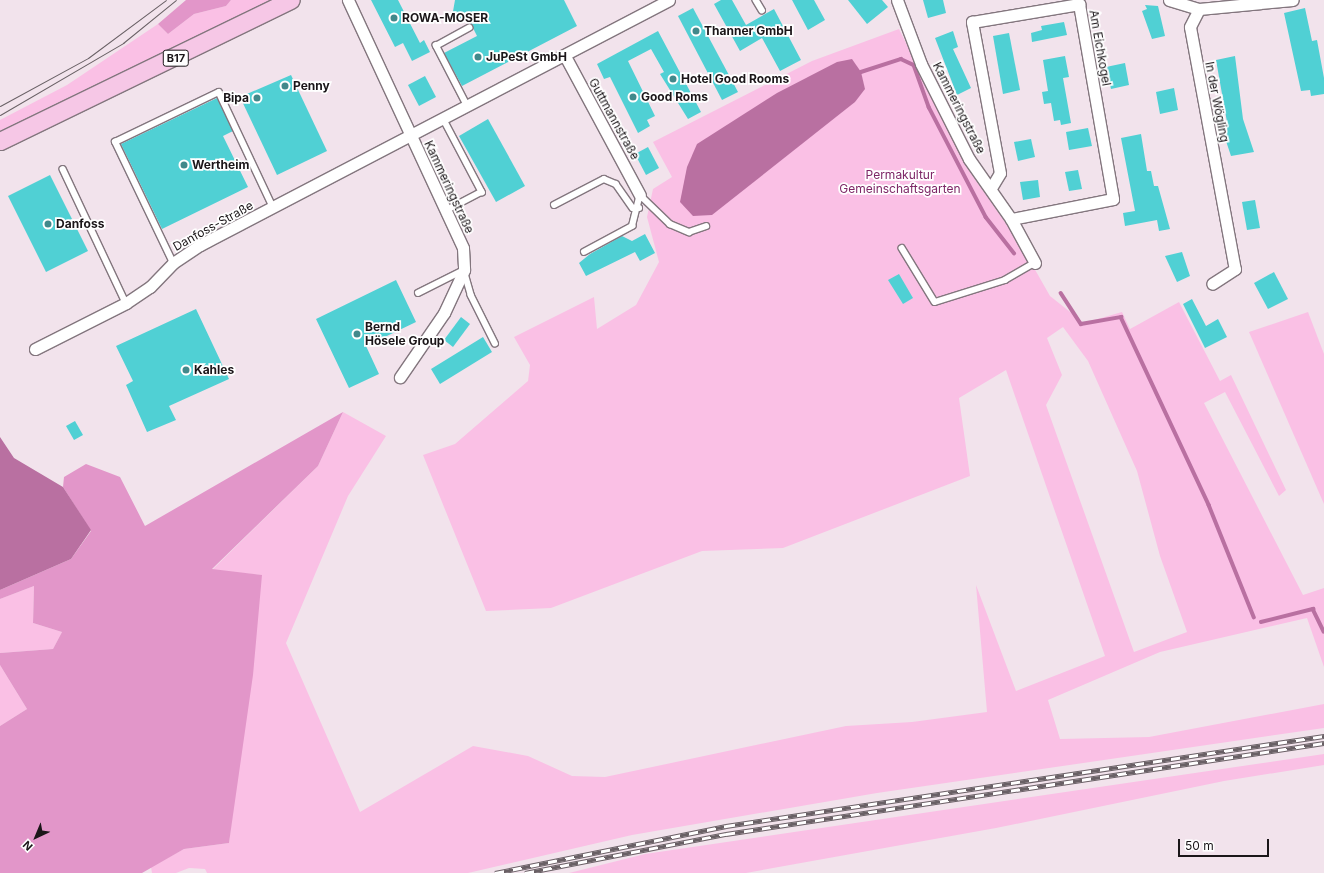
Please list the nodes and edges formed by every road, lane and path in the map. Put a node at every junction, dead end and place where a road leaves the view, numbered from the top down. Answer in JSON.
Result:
{"nodes":[{"id":1,"x":291,"y":0,"type":"edge"},
{"id":2,"x":348,"y":0,"type":"edge"},
{"id":3,"x":669,"y":0,"type":"edge"},
{"id":4,"x":756,"y":0,"type":"edge"},
{"id":5,"x":897,"y":0,"type":"edge"},
{"id":6,"x":1169,"y":0,"type":"edge"},
{"id":7,"x":1293,"y":0,"type":"edge"},
{"id":8,"x":1199,"y":9,"type":"junction"},
{"id":9,"x":762,"y":10,"type":"dead end"},
{"id":10,"x":469,"y":28,"type":"dead end"},
{"id":11,"x":565,"y":56,"type":"junction"},
{"id":12,"x":467,"y":106,"type":"junction"},
{"id":13,"x":443,"y":118,"type":"junction"},
{"id":14,"x":410,"y":135,"type":"junction"},
{"id":15,"x":0,"y":141,"type":"edge"},
{"id":16,"x":63,"y":169,"type":"dead end"},
{"id":17,"x":991,"y":188,"type":"junction"},
{"id":18,"x":640,"y":195,"type":"junction"},
{"id":19,"x":554,"y":204,"type":"dead end"},
{"id":20,"x":273,"y":207,"type":"junction"},
{"id":21,"x":639,"y":208,"type":"junction"},
{"id":22,"x":446,"y":211,"type":"junction"},
{"id":23,"x":1011,"y":219,"type":"junction"},
{"id":24,"x":706,"y":226,"type":"dead end"},
{"id":25,"x":902,"y":248,"type":"dead end"},
{"id":26,"x":584,"y":252,"type":"dead end"},
{"id":27,"x":173,"y":263,"type":"junction"},
{"id":28,"x":1036,"y":263,"type":"joint"},
{"id":29,"x":464,"y":270,"type":"junction"},
{"id":30,"x":1212,"y":284,"type":"dead end"},
{"id":31,"x":418,"y":293,"type":"dead end"},
{"id":32,"x":126,"y":303,"type":"junction"},
{"id":33,"x":495,"y":343,"type":"dead end"},
{"id":34,"x":35,"y":349,"type":"dead end"},
{"id":35,"x":400,"y":377,"type":"dead end"}],
"edges":[{"from":1,"to":15,"type":"main road","number":"B17"},
{"from":2,"to":14,"type":"street","name":"Kammeringstraße"},
{"from":3,"to":11,"type":"street","name":"Kammeringstraße"},
{"from":4,"to":9,"type":"lane"},
{"from":5,"to":17,"type":"street","name":"Kammeringstraße"},
{"from":6,"to":8,"type":"street"},
{"from":7,"to":8,"type":"street"},
{"from":8,"to":30,"type":"street","name":"In der Wögling"},
{"from":10,"to":12,"type":"lane"},
{"from":11,"to":12,"type":"street","name":"Kammeringstraße"},
{"from":11,"to":18,"type":"street","name":"Guttmannstraße"},
{"from":12,"to":13,"type":"street","name":"Kammeringstraße"},
{"from":13,"to":14,"type":"street","name":"Kammeringstraße"},
{"from":13,"to":22,"type":"lane"},
{"from":14,"to":20,"type":"street","name":"Danfoss-Straße"},
{"from":14,"to":22,"type":"street","name":"Kammeringstraße"},
{"from":16,"to":32,"type":"lane"},
{"from":17,"to":23,"type":"street","name":"Kammeringstraße"},
{"from":17,"to":23,"type":"street","name":"Am Eichkogel"},
{"from":18,"to":21,"type":"lane"},
{"from":18,"to":24,"type":"lane"},
{"from":19,"to":21,"type":"lane"},
{"from":20,"to":27,"type":"street","name":"Danfoss-Straße"},
{"from":20,"to":27,"type":"lane"},
{"from":21,"to":26,"type":"lane"},
{"from":22,"to":29,"type":"street","name":"Kammeringstraße"},
{"from":23,"to":28,"type":"street","name":"Kammeringstraße"},
{"from":25,"to":28,"type":"lane"},
{"from":27,"to":32,"type":"street","name":"Danfoss-Straße"},
{"from":29,"to":31,"type":"lane"},
{"from":29,"to":33,"type":"lane"},
{"from":29,"to":35,"type":"street","name":"Kammeringstraße"},
{"from":32,"to":34,"type":"street","name":"Danfoss-Straße"}]}
